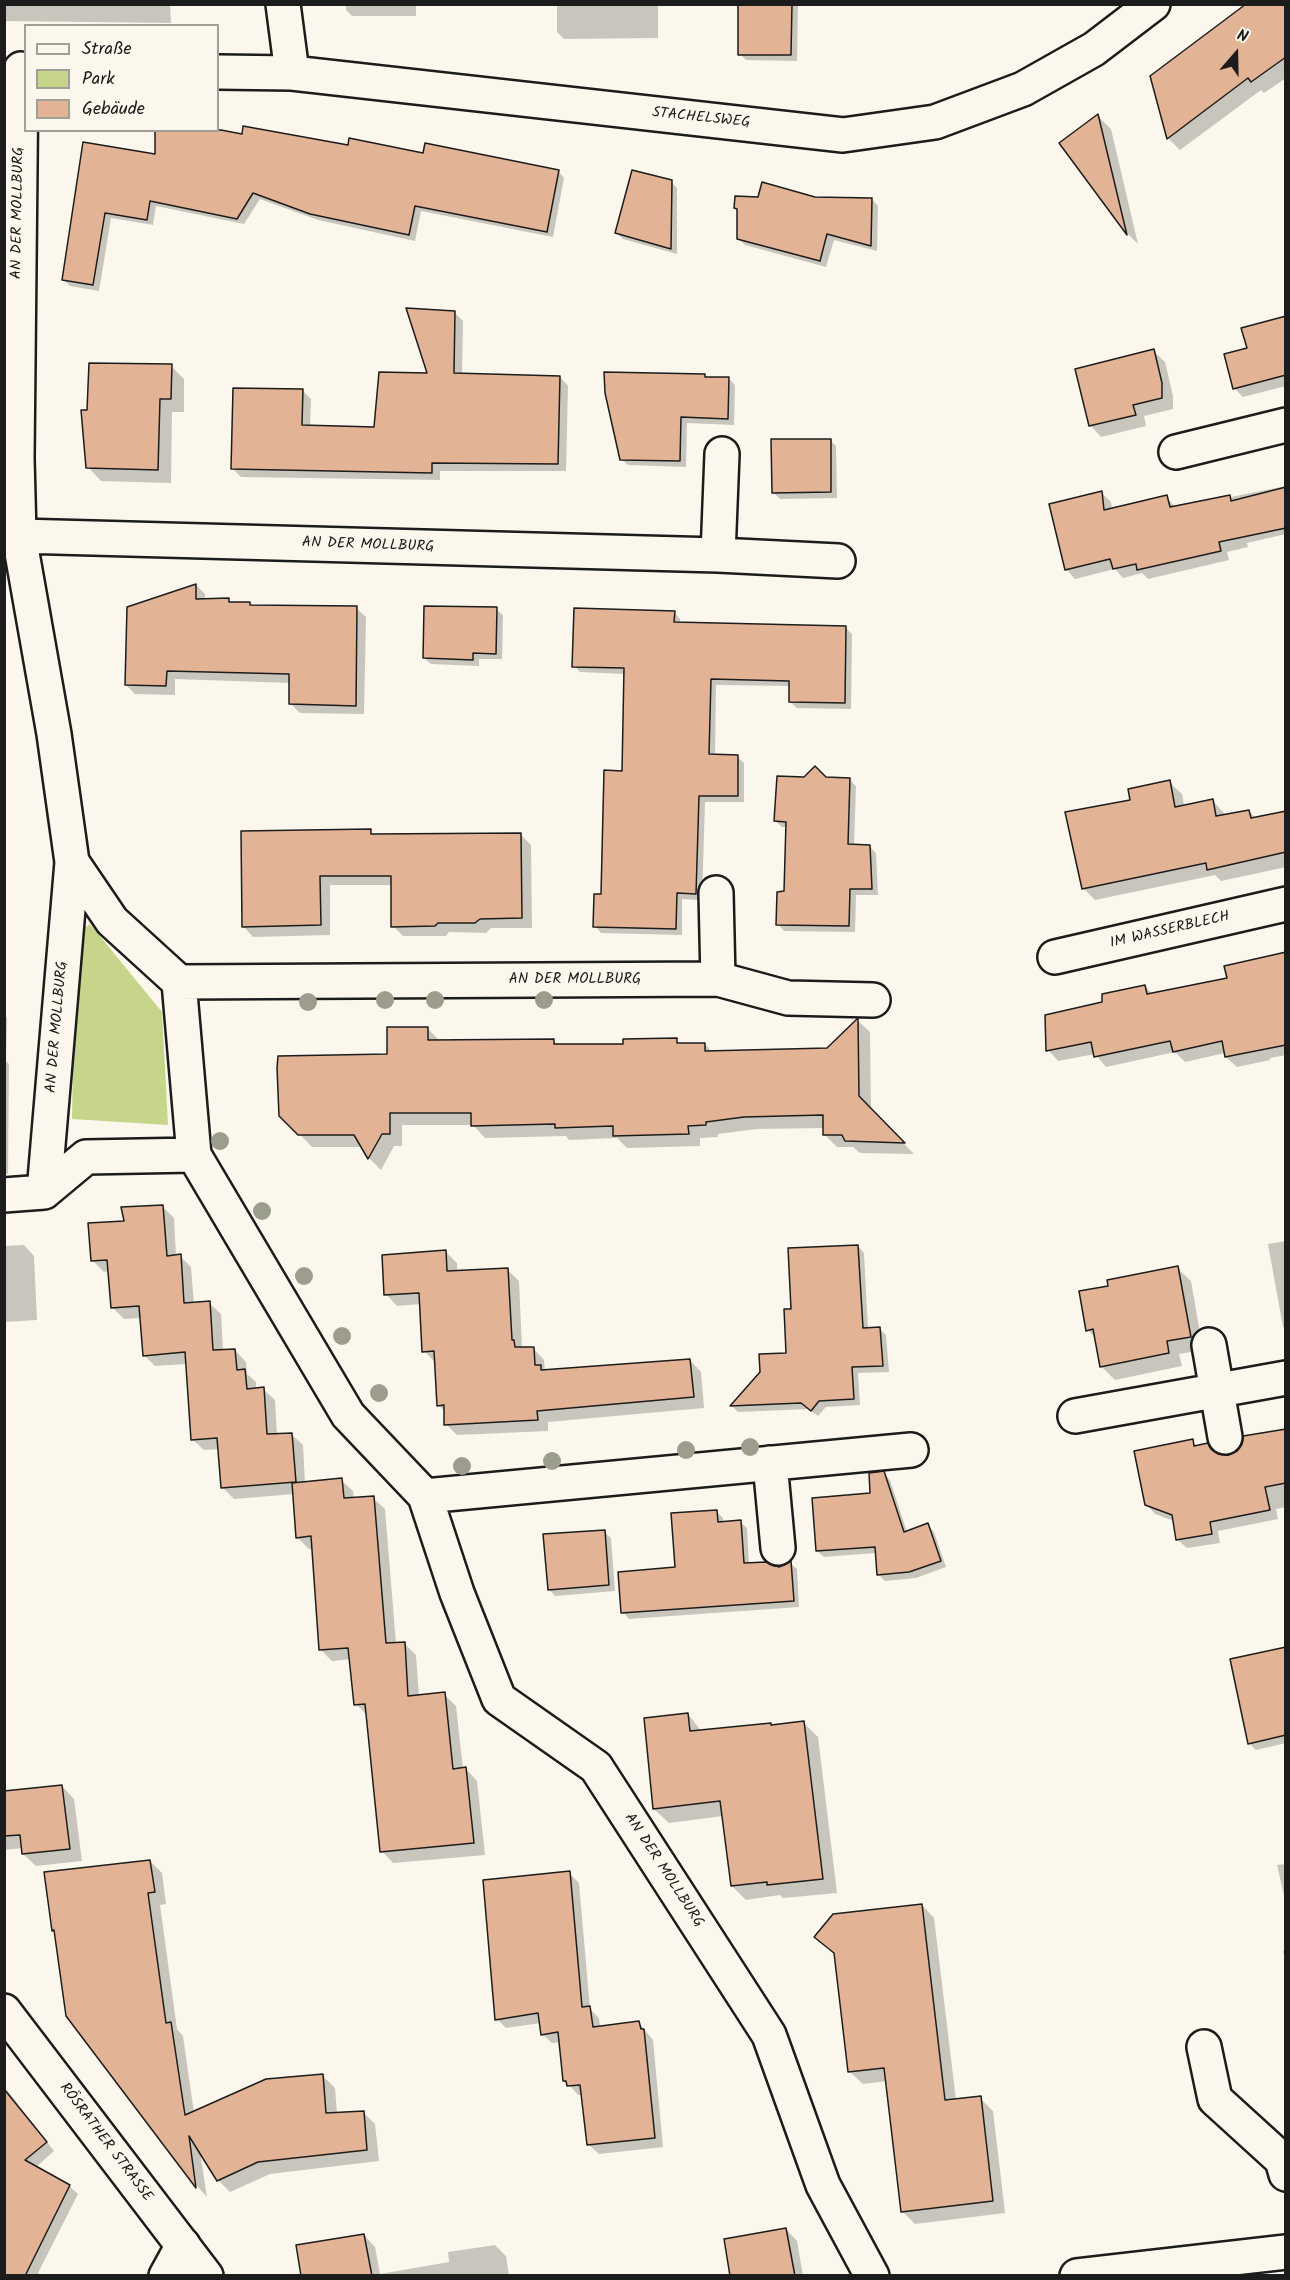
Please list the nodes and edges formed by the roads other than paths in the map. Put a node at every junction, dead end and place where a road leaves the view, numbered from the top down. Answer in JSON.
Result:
{"nodes":[{"id":1,"x":283,"y":4,"type":"edge"},
{"id":2,"x":1153,"y":4,"type":"edge"},
{"id":3,"x":17,"y":69,"type":"edge"},
{"id":4,"x":219,"y":72,"type":"edge"},
{"id":5,"x":292,"y":73,"type":"junction"},
{"id":6,"x":1286,"y":425,"type":"edge"},
{"id":7,"x":1176,"y":452,"type":"dead end"},
{"id":8,"x":722,"y":454,"type":"dead end"},
{"id":9,"x":19,"y":536,"type":"junction"},
{"id":10,"x":718,"y":555,"type":"junction"},
{"id":11,"x":838,"y":561,"type":"dead end"},
{"id":12,"x":72,"y":862,"type":"junction"},
{"id":13,"x":716,"y":894,"type":"dead end"},
{"id":14,"x":1286,"y":904,"type":"edge"},
{"id":15,"x":1055,"y":957,"type":"dead end"},
{"id":16,"x":718,"y":979,"type":"junction"},
{"id":17,"x":179,"y":982,"type":"junction"},
{"id":18,"x":873,"y":1000,"type":"dead end"},
{"id":19,"x":194,"y":1155,"type":"junction"},
{"id":20,"x":44,"y":1192,"type":"junction"},
{"id":21,"x":4,"y":1196,"type":"edge"},
{"id":22,"x":1209,"y":1345,"type":"dead end"},
{"id":23,"x":1286,"y":1378,"type":"edge"},
{"id":24,"x":1217,"y":1390,"type":"junction"},
{"id":25,"x":1075,"y":1416,"type":"dead end"},
{"id":26,"x":1225,"y":1437,"type":"dead end"},
{"id":27,"x":911,"y":1450,"type":"dead end"},
{"id":28,"x":770,"y":1463,"type":"junction"},
{"id":29,"x":425,"y":1496,"type":"junction"},
{"id":30,"x":778,"y":1548,"type":"dead end"},
{"id":31,"x":4,"y":2011,"type":"edge"},
{"id":32,"x":1204,"y":2047,"type":"dead end"},
{"id":33,"x":1286,"y":2174,"type":"edge"},
{"id":34,"x":183,"y":2245,"type":"junction"},
{"id":35,"x":1286,"y":2252,"type":"edge"},
{"id":36,"x":1125,"y":2273,"type":"edge"},
{"id":37,"x":166,"y":2276,"type":"edge"},
{"id":38,"x":206,"y":2276,"type":"edge"},
{"id":39,"x":872,"y":2276,"type":"edge"},
{"id":40,"x":1077,"y":2276,"type":"edge"}],
"edges":[{"from":1,"to":5,"type":"street"},
{"from":2,"to":5,"type":"street","name":"STACHELSWEG"},
{"from":3,"to":9,"type":"street","name":"AN DER MOLLBURG"},
{"from":4,"to":5,"type":"street","name":"STACHELSWEG"},
{"from":6,"to":7,"type":"street"},
{"from":8,"to":10,"type":"street"},
{"from":9,"to":10,"type":"street","name":"AN DER MOLLBURG"},
{"from":9,"to":12,"type":"street","name":"AN DER MOLLBURG"},
{"from":10,"to":11,"type":"street","name":"AN DER MOLLBURG"},
{"from":12,"to":17,"type":"street","name":"AN DER MOLLBURG"},
{"from":12,"to":20,"type":"street","name":"AN DER MOLLBURG"},
{"from":13,"to":16,"type":"street"},
{"from":14,"to":15,"type":"street","name":"IM WASSERBLECH"},
{"from":16,"to":17,"type":"street","name":"AN DER MOLLBURG"},
{"from":16,"to":18,"type":"street","name":"AN DER MOLLBURG"},
{"from":17,"to":19,"type":"street","name":"AN DER MOLLBURG"},
{"from":19,"to":20,"type":"street"},
{"from":19,"to":29,"type":"street","name":"AN DER MOLLBURG"},
{"from":20,"to":21,"type":"street"},
{"from":22,"to":24,"type":"street"},
{"from":23,"to":24,"type":"street"},
{"from":24,"to":25,"type":"street"},
{"from":24,"to":26,"type":"street"},
{"from":27,"to":28,"type":"street"},
{"from":28,"to":29,"type":"street"},
{"from":28,"to":30,"type":"street"},
{"from":29,"to":39,"type":"street","name":"AN DER MOLLBURG"},
{"from":31,"to":34,"type":"street","name":"RÖSRATHER STRASSE"},
{"from":32,"to":33,"type":"street"},
{"from":34,"to":37,"type":"street"},
{"from":34,"to":38,"type":"street","name":"RÖSRATHER STRASSE"},
{"from":35,"to":36,"type":"street"},
{"from":36,"to":40,"type":"street"}]}
